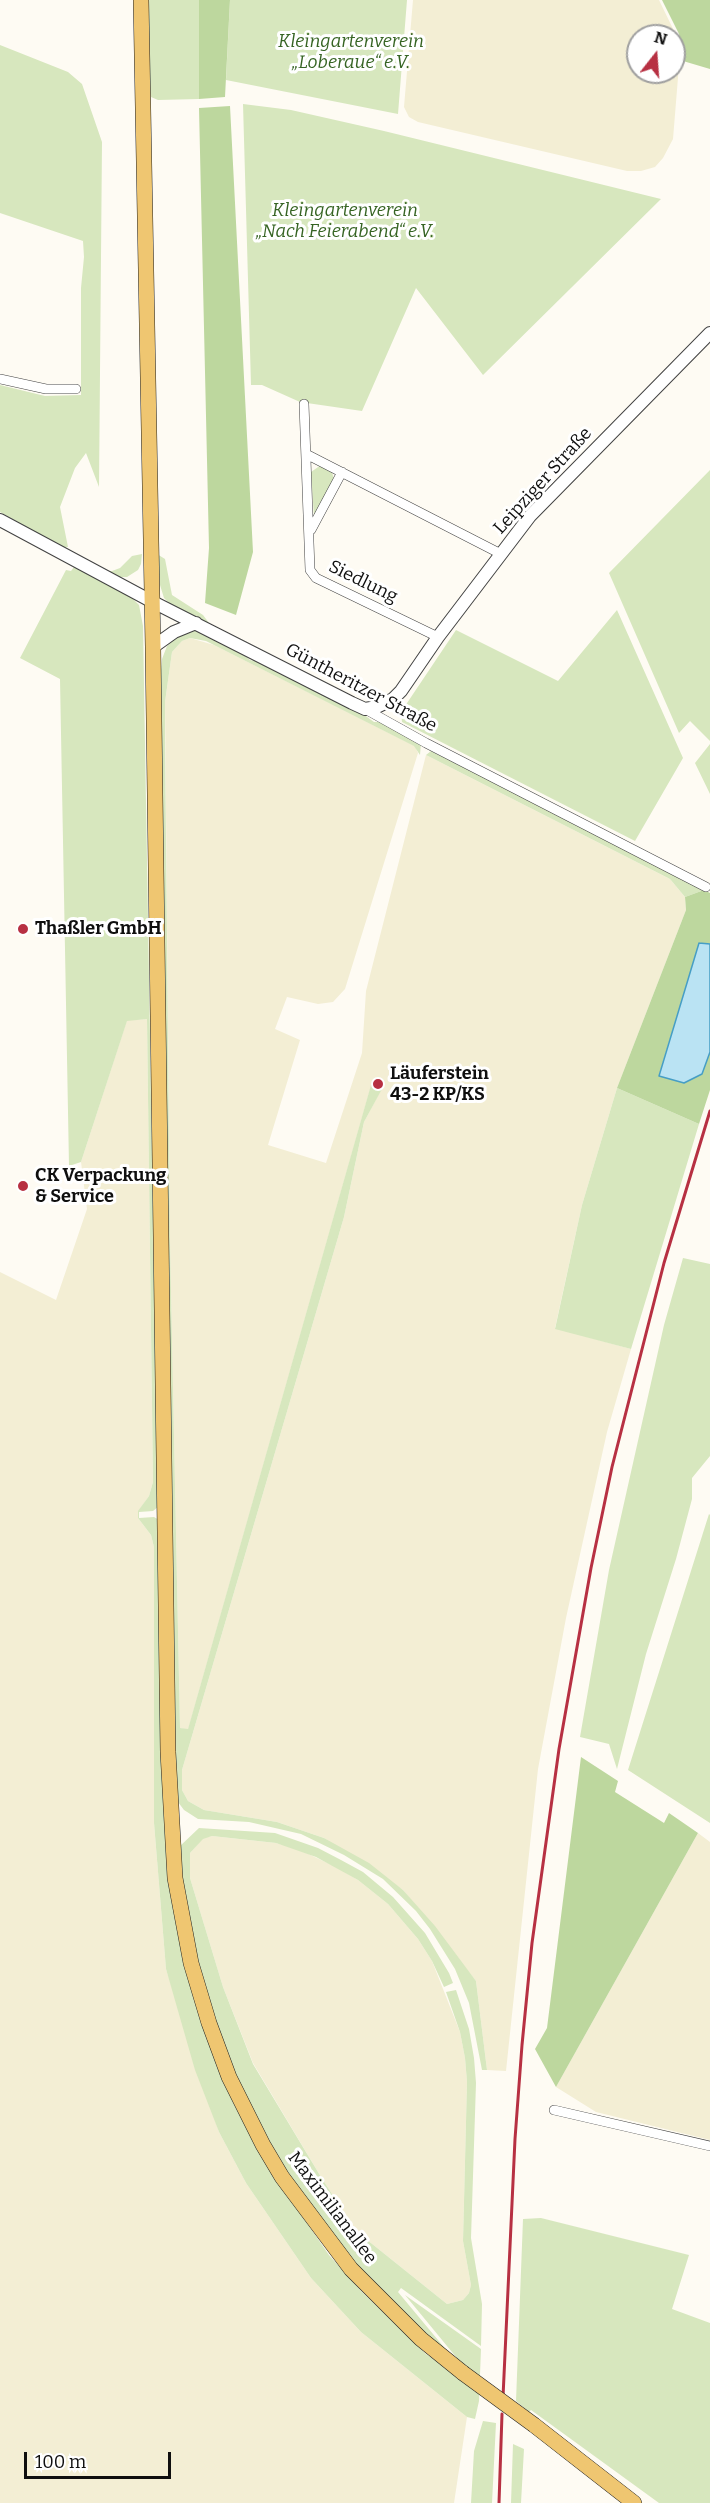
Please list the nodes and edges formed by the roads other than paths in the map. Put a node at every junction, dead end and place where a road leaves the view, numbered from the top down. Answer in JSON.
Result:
{"nodes":[{"id":1,"x":141,"y":0,"type":"edge"},
{"id":2,"x":710,"y":333,"type":"edge"},
{"id":3,"x":0,"y":379,"type":"edge"},
{"id":4,"x":76,"y":389,"type":"dead end"},
{"id":5,"x":304,"y":404,"type":"dead end"},
{"id":6,"x":306,"y":454,"type":"junction"},
{"id":7,"x":342,"y":472,"type":"junction"},
{"id":8,"x":0,"y":520,"type":"edge"},
{"id":9,"x":309,"y":532,"type":"junction"},
{"id":10,"x":501,"y":554,"type":"junction"},
{"id":11,"x":151,"y":601,"type":"junction"},
{"id":12,"x":196,"y":623,"type":"junction"},
{"id":13,"x":438,"y":637,"type":"junction"},
{"id":14,"x":153,"y":647,"type":"junction"},
{"id":15,"x":365,"y":709,"type":"junction"},
{"id":16,"x":706,"y":887,"type":"dead end"},
{"id":17,"x":554,"y":2110,"type":"dead end"},
{"id":18,"x":710,"y":2146,"type":"edge"},
{"id":19,"x":634,"y":2503,"type":"edge"}],
"edges":[{"from":1,"to":11,"type":"main road","name":"Maximilianallee"},
{"from":2,"to":10,"type":"street","name":"Leipziger Straße"},
{"from":3,"to":4,"type":"street"},
{"from":5,"to":6,"type":"street","name":"Siedlung"},
{"from":6,"to":7,"type":"street"},
{"from":6,"to":9,"type":"street","name":"Siedlung"},
{"from":7,"to":9,"type":"street"},
{"from":7,"to":10,"type":"street"},
{"from":8,"to":11,"type":"street","name":"Güntheritzer Straße"},
{"from":9,"to":13,"type":"street","name":"Siedlung"},
{"from":10,"to":13,"type":"street","name":"Leipziger Straße"},
{"from":11,"to":12,"type":"street","name":"Güntheritzer Straße"},
{"from":11,"to":14,"type":"main road","name":"Maximilianallee"},
{"from":12,"to":14,"type":"street"},
{"from":12,"to":15,"type":"street","name":"Güntheritzer Straße"},
{"from":13,"to":15,"type":"street","name":"Leipziger Straße"},
{"from":14,"to":19,"type":"main road","name":"Maximilianallee","bridge":true},
{"from":15,"to":16,"type":"street","name":"Güntheritzer Straße"},
{"from":17,"to":18,"type":"street"}]}
